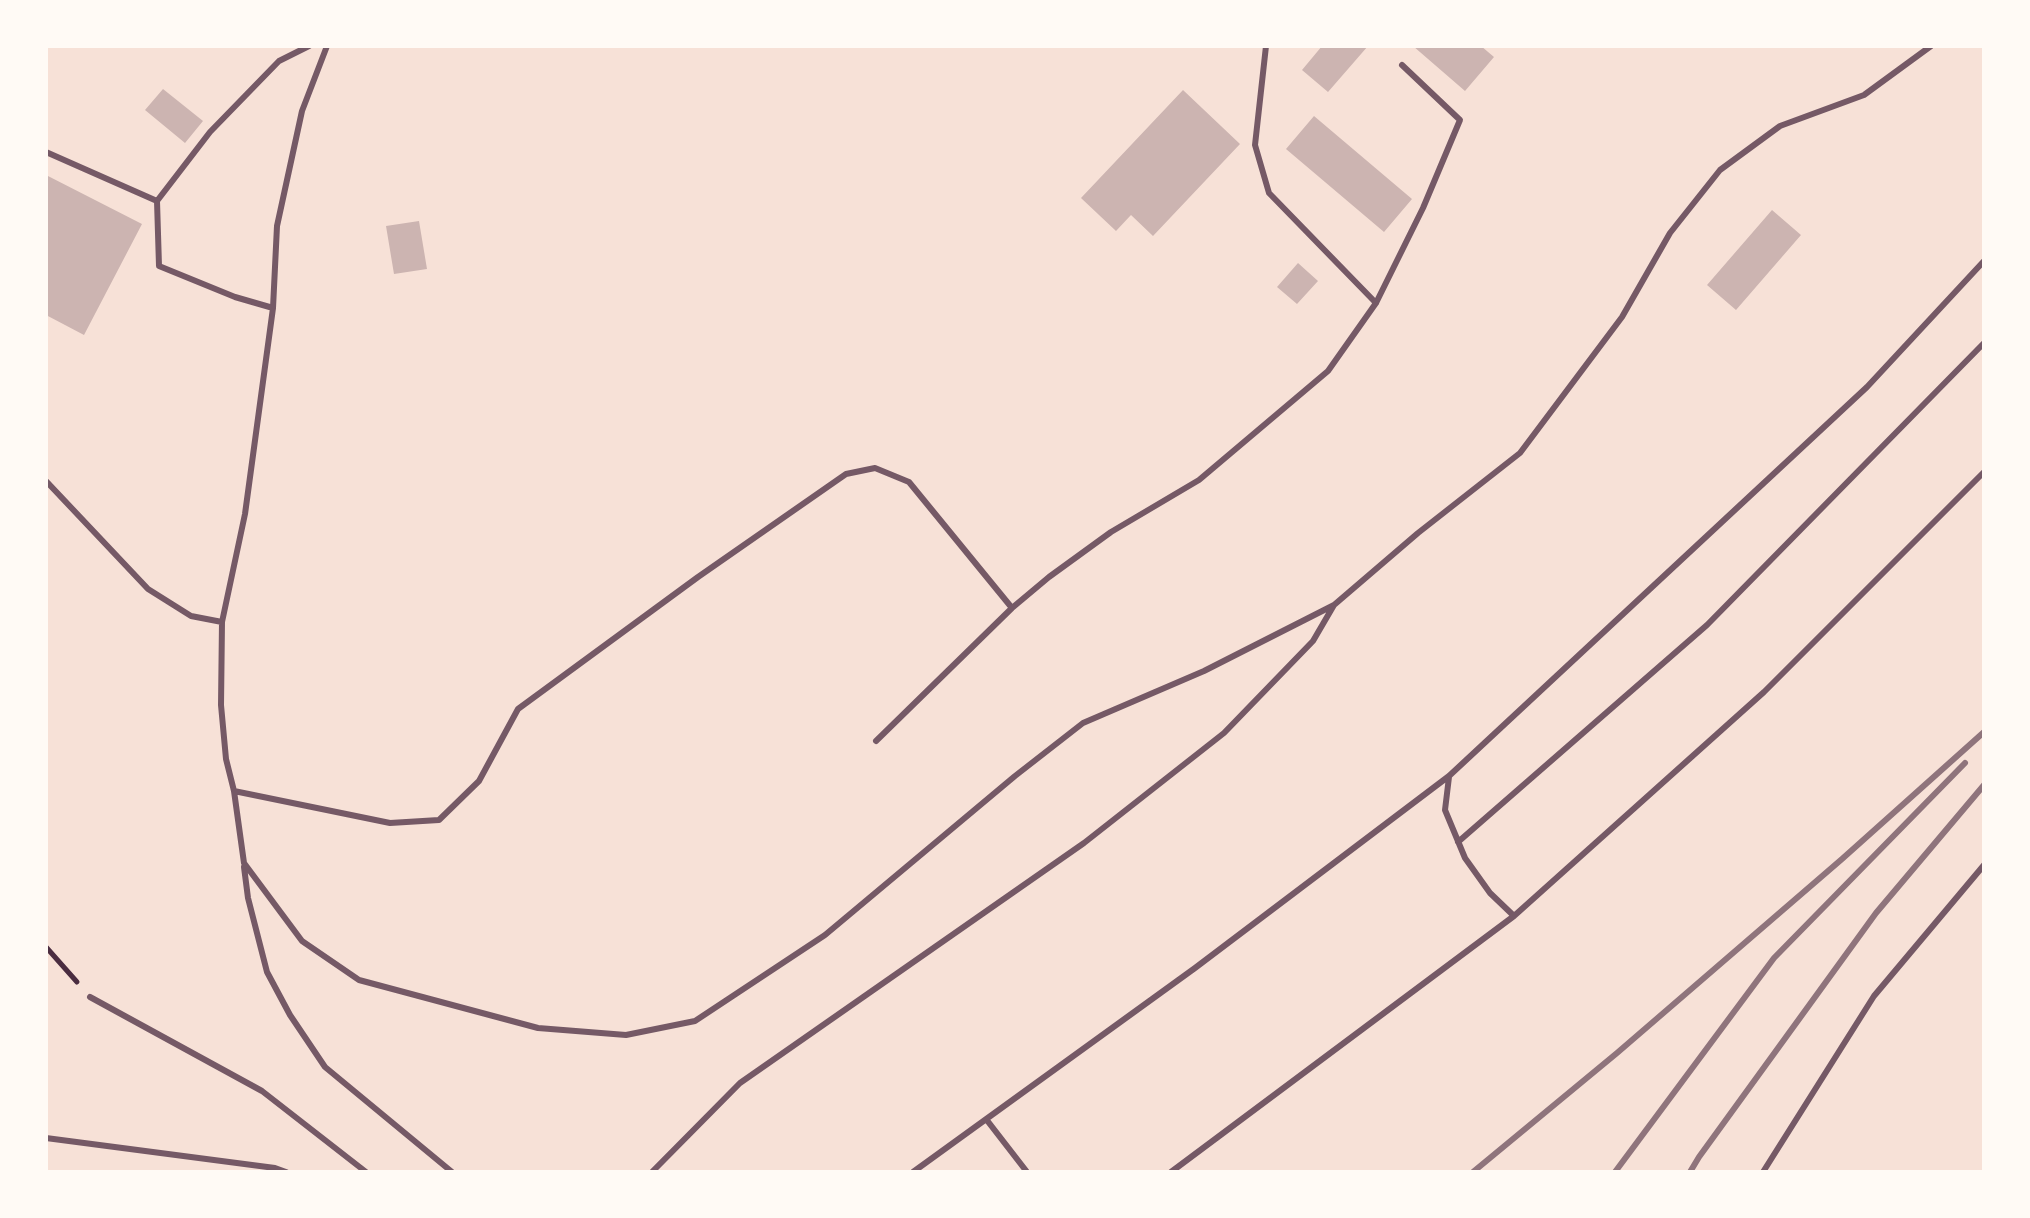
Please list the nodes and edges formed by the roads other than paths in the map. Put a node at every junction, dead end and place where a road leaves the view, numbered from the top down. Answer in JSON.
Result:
{"nodes":[{"id":1,"x":309,"y":46,"type":"edge"},
{"id":2,"x":327,"y":46,"type":"edge"},
{"id":3,"x":1266,"y":46,"type":"edge"},
{"id":4,"x":1931,"y":46,"type":"edge"},
{"id":5,"x":1402,"y":65,"type":"dead end"},
{"id":6,"x":46,"y":152,"type":"edge"},
{"id":7,"x":157,"y":201,"type":"junction"},
{"id":8,"x":1984,"y":261,"type":"edge"},
{"id":9,"x":1376,"y":303,"type":"junction"},
{"id":10,"x":273,"y":308,"type":"junction"},
{"id":11,"x":1984,"y":343,"type":"edge"},
{"id":12,"x":1984,"y":472,"type":"edge"},
{"id":13,"x":46,"y":481,"type":"edge"},
{"id":14,"x":1334,"y":605,"type":"junction"},
{"id":15,"x":1012,"y":608,"type":"junction"},
{"id":16,"x":222,"y":622,"type":"junction"},
{"id":17,"x":876,"y":741,"type":"dead end"},
{"id":18,"x":1449,"y":776,"type":"junction"},
{"id":19,"x":234,"y":791,"type":"junction"},
{"id":20,"x":1458,"y":842,"type":"junction"},
{"id":21,"x":244,"y":863,"type":"junction"},
{"id":22,"x":1984,"y":865,"type":"edge"},
{"id":23,"x":1514,"y":916,"type":"junction"},
{"id":24,"x":90,"y":997,"type":"road end"},
{"id":25,"x":986,"y":1119,"type":"junction"},
{"id":26,"x":46,"y":1138,"type":"edge"},
{"id":27,"x":286,"y":1172,"type":"edge"},
{"id":28,"x":366,"y":1172,"type":"edge"},
{"id":29,"x":452,"y":1172,"type":"edge"},
{"id":30,"x":652,"y":1172,"type":"edge"},
{"id":31,"x":913,"y":1172,"type":"edge"},
{"id":32,"x":1027,"y":1172,"type":"edge"},
{"id":33,"x":1171,"y":1172,"type":"edge"},
{"id":34,"x":1763,"y":1172,"type":"edge"}],
"edges":[{"from":1,"to":7,"type":"lane"},
{"from":2,"to":10,"type":"lane"},
{"from":3,"to":9,"type":"lane"},
{"from":4,"to":14,"type":"lane"},
{"from":5,"to":9,"type":"lane"},
{"from":6,"to":7,"type":"lane"},
{"from":7,"to":10,"type":"lane"},
{"from":8,"to":18,"type":"lane"},
{"from":9,"to":15,"type":"lane"},
{"from":10,"to":16,"type":"lane"},
{"from":11,"to":20,"type":"lane"},
{"from":12,"to":23,"type":"lane"},
{"from":13,"to":16,"type":"lane"},
{"from":14,"to":21,"type":"lane"},
{"from":14,"to":30,"type":"lane"},
{"from":15,"to":17,"type":"lane"},
{"from":15,"to":19,"type":"lane"},
{"from":16,"to":19,"type":"lane"},
{"from":18,"to":20,"type":"lane"},
{"from":18,"to":25,"type":"lane"},
{"from":19,"to":21,"type":"lane"},
{"from":20,"to":23,"type":"lane"},
{"from":21,"to":29,"type":"lane"},
{"from":22,"to":34,"type":"lane"},
{"from":23,"to":33,"type":"lane"},
{"from":24,"to":28,"type":"lane"},
{"from":25,"to":31,"type":"lane"},
{"from":25,"to":32,"type":"lane"},
{"from":26,"to":27,"type":"lane"}]}
